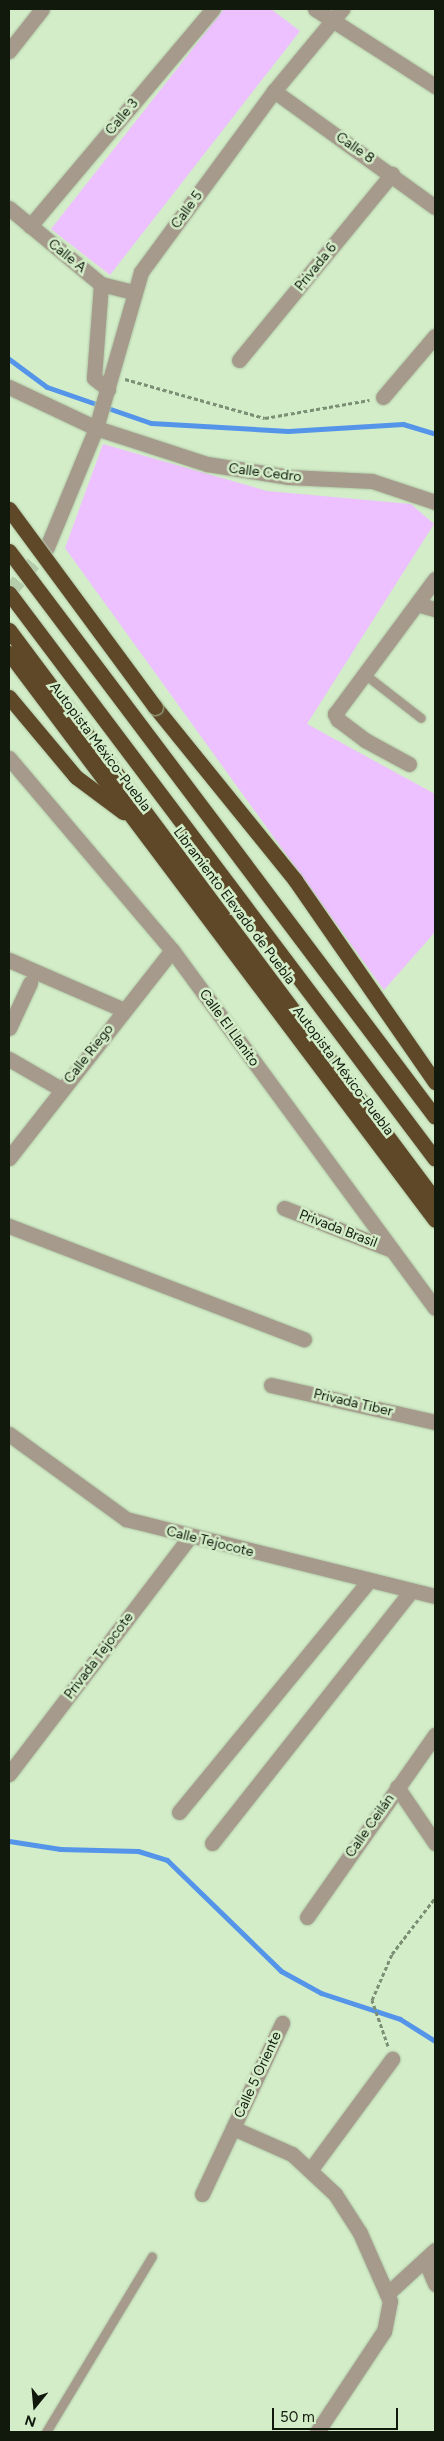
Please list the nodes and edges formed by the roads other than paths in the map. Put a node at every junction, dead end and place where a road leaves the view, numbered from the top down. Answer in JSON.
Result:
{"nodes":[{"id":1,"x":42,"y":9,"type":"edge"},
{"id":2,"x":213,"y":9,"type":"edge"},
{"id":3,"x":315,"y":9,"type":"edge"},
{"id":4,"x":338,"y":14,"type":"edge"},
{"id":5,"x":9,"y":51,"type":"edge"},
{"id":6,"x":435,"y":86,"type":"edge"},
{"id":7,"x":274,"y":91,"type":"junction"},
{"id":8,"x":392,"y":174,"type":"junction"},
{"id":9,"x":435,"y":207,"type":"edge"},
{"id":10,"x":9,"y":208,"type":"edge"},
{"id":11,"x":30,"y":226,"type":"junction"},
{"id":12,"x":101,"y":284,"type":"junction"},
{"id":13,"x":132,"y":292,"type":"junction"},
{"id":14,"x":435,"y":336,"type":"edge"},
{"id":15,"x":239,"y":360,"type":"dead end"},
{"id":16,"x":109,"y":386,"type":"junction"},
{"id":17,"x":9,"y":387,"type":"edge"},
{"id":18,"x":383,"y":397,"type":"road end"},
{"id":19,"x":98,"y":423,"type":"junction"},
{"id":20,"x":435,"y":502,"type":"edge"},
{"id":21,"x":9,"y":509,"type":"edge"},
{"id":22,"x":47,"y":547,"type":"tunnel mouth"},
{"id":23,"x":9,"y":550,"type":"edge"},
{"id":24,"x":435,"y":578,"type":"edge"},
{"id":25,"x":9,"y":593,"type":"edge"},
{"id":26,"x":417,"y":604,"type":"junction"},
{"id":27,"x":435,"y":609,"type":"edge"},
{"id":28,"x":9,"y":630,"type":"edge"},
{"id":29,"x":9,"y":653,"type":"edge"},
{"id":30,"x":363,"y":673,"type":"junction"},
{"id":31,"x":9,"y":697,"type":"edge"},
{"id":32,"x":421,"y":718,"type":"dead end"},
{"id":33,"x":9,"y":758,"type":"edge"},
{"id":34,"x":409,"y":764,"type":"dead end"},
{"id":35,"x":132,"y":818,"type":"junction"},
{"id":36,"x":172,"y":950,"type":"junction"},
{"id":37,"x":9,"y":960,"type":"edge"},
{"id":38,"x":30,"y":983,"type":"dead end"},
{"id":39,"x":124,"y":1010,"type":"junction"},
{"id":40,"x":9,"y":1028,"type":"edge"},
{"id":41,"x":9,"y":1059,"type":"edge"},
{"id":42,"x":435,"y":1082,"type":"edge"},
{"id":43,"x":62,"y":1089,"type":"junction"},
{"id":44,"x":435,"y":1117,"type":"edge"},
{"id":45,"x":9,"y":1158,"type":"edge"},
{"id":46,"x":435,"y":1159,"type":"edge"},
{"id":47,"x":435,"y":1200,"type":"edge"},
{"id":48,"x":284,"y":1208,"type":"dead end"},
{"id":49,"x":435,"y":1220,"type":"edge"},
{"id":50,"x":9,"y":1226,"type":"edge"},
{"id":51,"x":392,"y":1250,"type":"junction"},
{"id":52,"x":435,"y":1308,"type":"edge"},
{"id":53,"x":304,"y":1339,"type":"dead end"},
{"id":54,"x":271,"y":1385,"type":"dead end"},
{"id":55,"x":435,"y":1422,"type":"edge"},
{"id":56,"x":9,"y":1434,"type":"edge"},
{"id":57,"x":189,"y":1538,"type":"junction"},
{"id":58,"x":368,"y":1581,"type":"junction"},
{"id":59,"x":411,"y":1591,"type":"junction"},
{"id":60,"x":435,"y":1596,"type":"edge"},
{"id":61,"x":435,"y":1735,"type":"edge"},
{"id":62,"x":9,"y":1774,"type":"edge"},
{"id":63,"x":397,"y":1787,"type":"junction"},
{"id":64,"x":179,"y":1812,"type":"dead end"},
{"id":65,"x":435,"y":1842,"type":"edge"},
{"id":66,"x":212,"y":1843,"type":"dead end"},
{"id":67,"x":307,"y":1918,"type":"dead end"},
{"id":68,"x":282,"y":2023,"type":"dead end"},
{"id":69,"x":390,"y":2054,"type":"road end"},
{"id":70,"x":233,"y":2128,"type":"junction"},
{"id":71,"x":310,"y":2169,"type":"junction"},
{"id":72,"x":202,"y":2194,"type":"dead end"},
{"id":73,"x":430,"y":2255,"type":"edge"},
{"id":74,"x":152,"y":2256,"type":"dead end"},
{"id":75,"x":435,"y":2284,"type":"edge"},
{"id":76,"x":387,"y":2294,"type":"junction"},
{"id":77,"x":46,"y":2432,"type":"edge"},
{"id":78,"x":317,"y":2432,"type":"edge"}],
"edges":[{"from":1,"to":5,"type":"street"},
{"from":2,"to":11,"type":"street","name":"Calle 3"},
{"from":3,"to":4,"type":"street"},
{"from":4,"to":6,"type":"street"},
{"from":4,"to":7,"type":"street","name":"Calle 5"},
{"from":7,"to":8,"type":"street","name":"Calle 8"},
{"from":7,"to":13,"type":"street","name":"Calle 5"},
{"from":8,"to":9,"type":"street","name":"Calle 8"},
{"from":8,"to":15,"type":"street","name":"Privada 6"},
{"from":10,"to":11,"type":"street","name":"Calle A"},
{"from":11,"to":12,"type":"street","name":"Calle A"},
{"from":12,"to":13,"type":"street","name":"Calle A"},
{"from":12,"to":16,"type":"street"},
{"from":13,"to":16,"type":"street","name":"Calle 5"},
{"from":14,"to":18,"type":"street"},
{"from":16,"to":19,"type":"street","name":"Calle 5"},
{"from":17,"to":19,"type":"street","name":"Calle Cedro"},
{"from":19,"to":20,"type":"street","name":"Calle Cedro"},
{"from":19,"to":22,"type":"street","name":"Calle 5"},
{"from":21,"to":42,"type":"highway","bridge":true},
{"from":23,"to":44,"type":"highway"},
{"from":24,"to":26,"type":"street"},
{"from":25,"to":46,"type":"highway","name":"Libramiento Elevado de Puebla"},
{"from":26,"to":27,"type":"street"},
{"from":26,"to":30,"type":"street"},
{"from":28,"to":47,"type":"highway","name":"Libramiento Elevado de Puebla"},
{"from":29,"to":35,"type":"highway","name":"Autopista México-Puebla"},
{"from":30,"to":32,"type":"lane"},
{"from":30,"to":34,"type":"street"},
{"from":31,"to":35,"type":"highway"},
{"from":33,"to":36,"type":"street","name":"Calle El Llanito"},
{"from":35,"to":49,"type":"highway","name":"Autopista México-Puebla"},
{"from":36,"to":39,"type":"street","name":"Calle Riego"},
{"from":36,"to":51,"type":"street","name":"Calle El Llanito"},
{"from":37,"to":39,"type":"street"},
{"from":38,"to":40,"type":"street"},
{"from":39,"to":43,"type":"street","name":"Calle Riego"},
{"from":41,"to":43,"type":"street"},
{"from":43,"to":45,"type":"street","name":"Calle Riego"},
{"from":48,"to":51,"type":"street","name":"Privada Brasil"},
{"from":50,"to":53,"type":"street"},
{"from":51,"to":52,"type":"street","name":"Calle El Llanito"},
{"from":54,"to":55,"type":"street","name":"Privada Tiber"},
{"from":56,"to":57,"type":"street","name":"Calle Tejocote"},
{"from":57,"to":58,"type":"street","name":"Calle Tejocote"},
{"from":57,"to":62,"type":"street","name":"Privada Tejocote"},
{"from":58,"to":59,"type":"street","name":"Calle Tejocote"},
{"from":58,"to":64,"type":"street"},
{"from":59,"to":60,"type":"street","name":"Calle Tejocote"},
{"from":59,"to":66,"type":"street"},
{"from":61,"to":63,"type":"street","name":"Calle Ceilán"},
{"from":63,"to":65,"type":"street"},
{"from":63,"to":67,"type":"street","name":"Calle Ceilán"},
{"from":68,"to":70,"type":"street","name":"Calle 5 Oriente"},
{"from":69,"to":71,"type":"street"},
{"from":70,"to":71,"type":"street","name":"Calle 5 Oriente"},
{"from":70,"to":72,"type":"street"},
{"from":71,"to":76,"type":"street","name":"Calle 5 Oriente"},
{"from":73,"to":75,"type":"street"},
{"from":73,"to":76,"type":"street"},
{"from":74,"to":77,"type":"lane"},
{"from":76,"to":78,"type":"street","name":"Calle 5 Oriente"}]}
